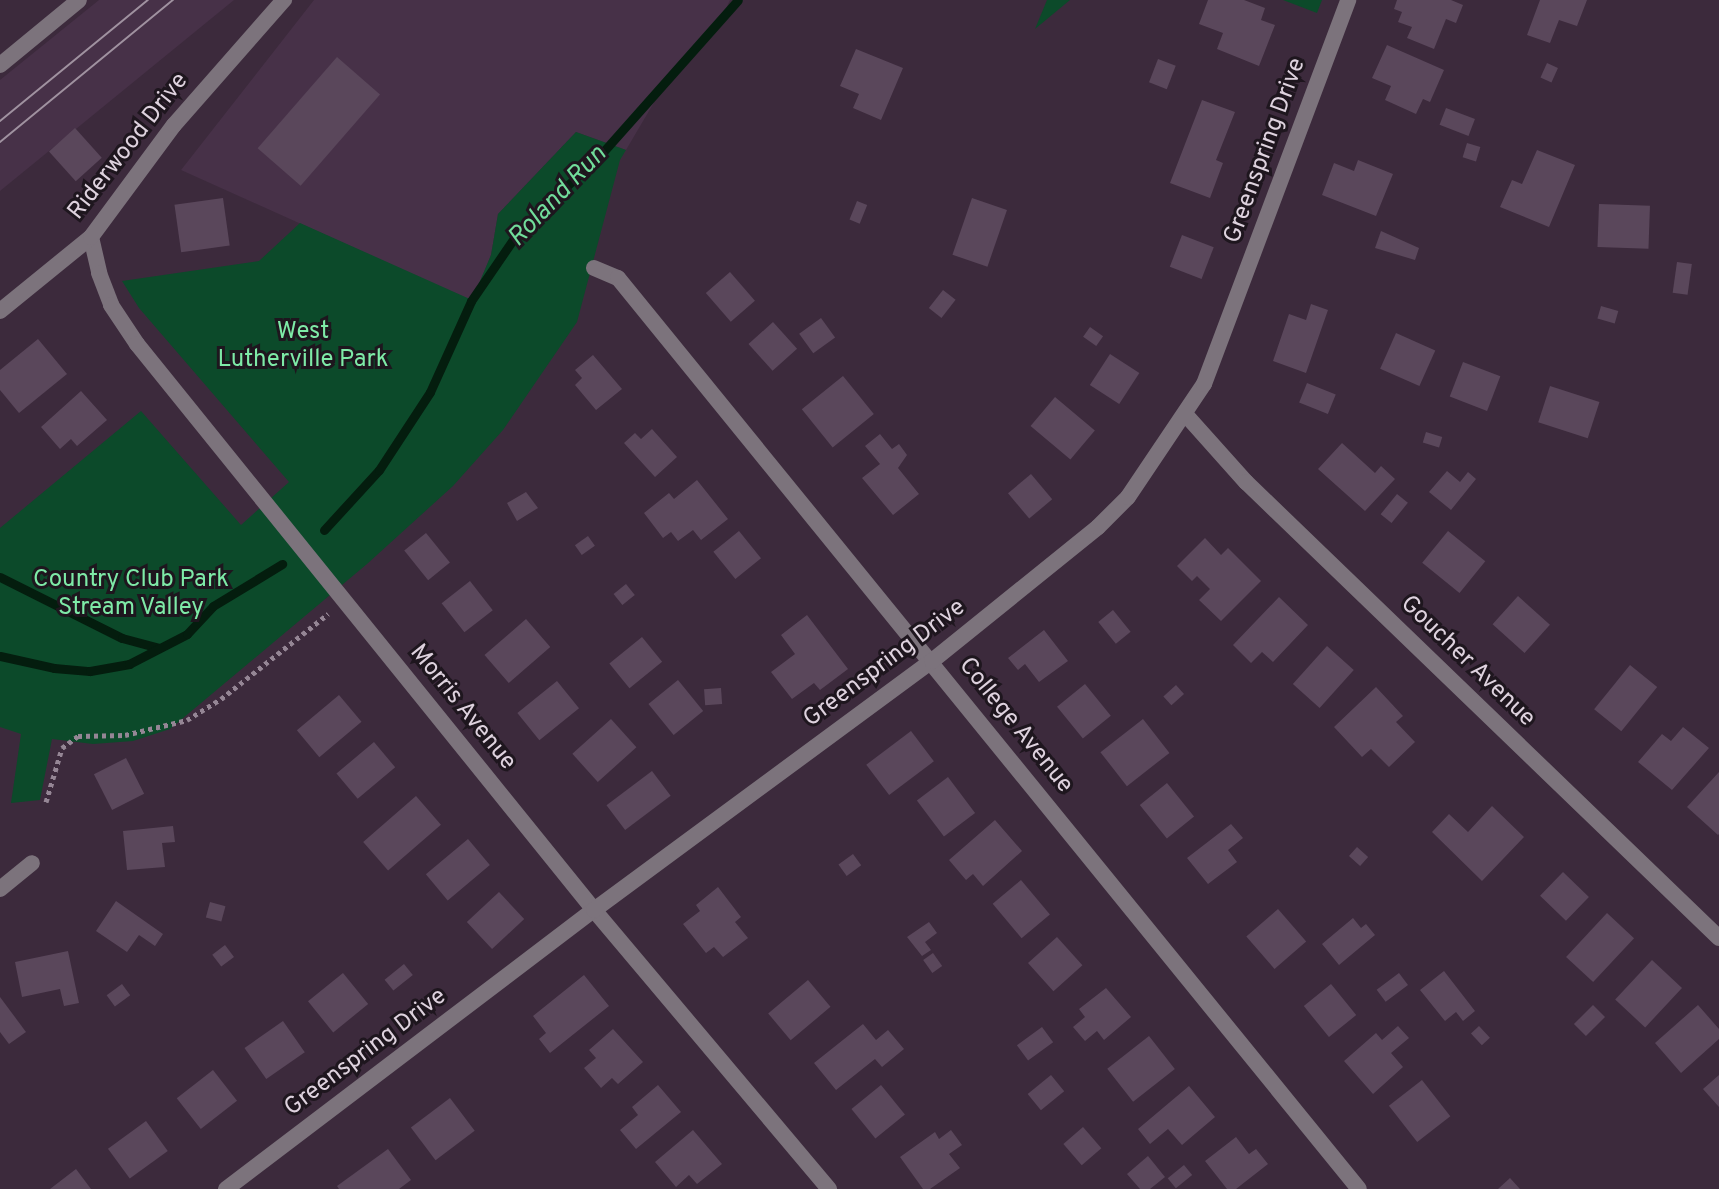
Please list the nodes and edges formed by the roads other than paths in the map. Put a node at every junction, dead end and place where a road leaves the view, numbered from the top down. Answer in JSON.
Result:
{"nodes":[{"id":1,"x":79,"y":0,"type":"edge"},
{"id":2,"x":284,"y":0,"type":"edge"},
{"id":3,"x":1348,"y":0,"type":"edge"},
{"id":4,"x":0,"y":65,"type":"edge"},
{"id":5,"x":91,"y":237,"type":"junction"},
{"id":6,"x":594,"y":268,"type":"dead end"},
{"id":7,"x":0,"y":311,"type":"edge"},
{"id":8,"x":1186,"y":415,"type":"junction"},
{"id":9,"x":932,"y":661,"type":"junction"},
{"id":10,"x":32,"y":863,"type":"dead end"},
{"id":11,"x":0,"y":889,"type":"edge"},
{"id":12,"x":594,"y":910,"type":"junction"},
{"id":13,"x":1719,"y":938,"type":"edge"},
{"id":14,"x":226,"y":1189,"type":"edge"},
{"id":15,"x":829,"y":1189,"type":"edge"},
{"id":16,"x":1359,"y":1189,"type":"edge"}],
"edges":[{"from":1,"to":4,"type":"street"},
{"from":2,"to":5,"type":"street","name":"Riderwood Drive"},
{"from":3,"to":8,"type":"street","name":"Greenspring Drive"},
{"from":5,"to":7,"type":"street","name":"Riderwood Drive"},
{"from":5,"to":12,"type":"street","name":"Morris Avenue"},
{"from":6,"to":9,"type":"street","name":"College Avenue"},
{"from":8,"to":9,"type":"street","name":"Greenspring Drive"},
{"from":8,"to":13,"type":"street","name":"Goucher Avenue"},
{"from":9,"to":12,"type":"street","name":"Greenspring Drive"},
{"from":9,"to":16,"type":"street","name":"College Avenue"},
{"from":10,"to":11,"type":"street"},
{"from":12,"to":14,"type":"street","name":"Greenspring Drive"},
{"from":12,"to":15,"type":"street","name":"Morris Avenue"}]}
